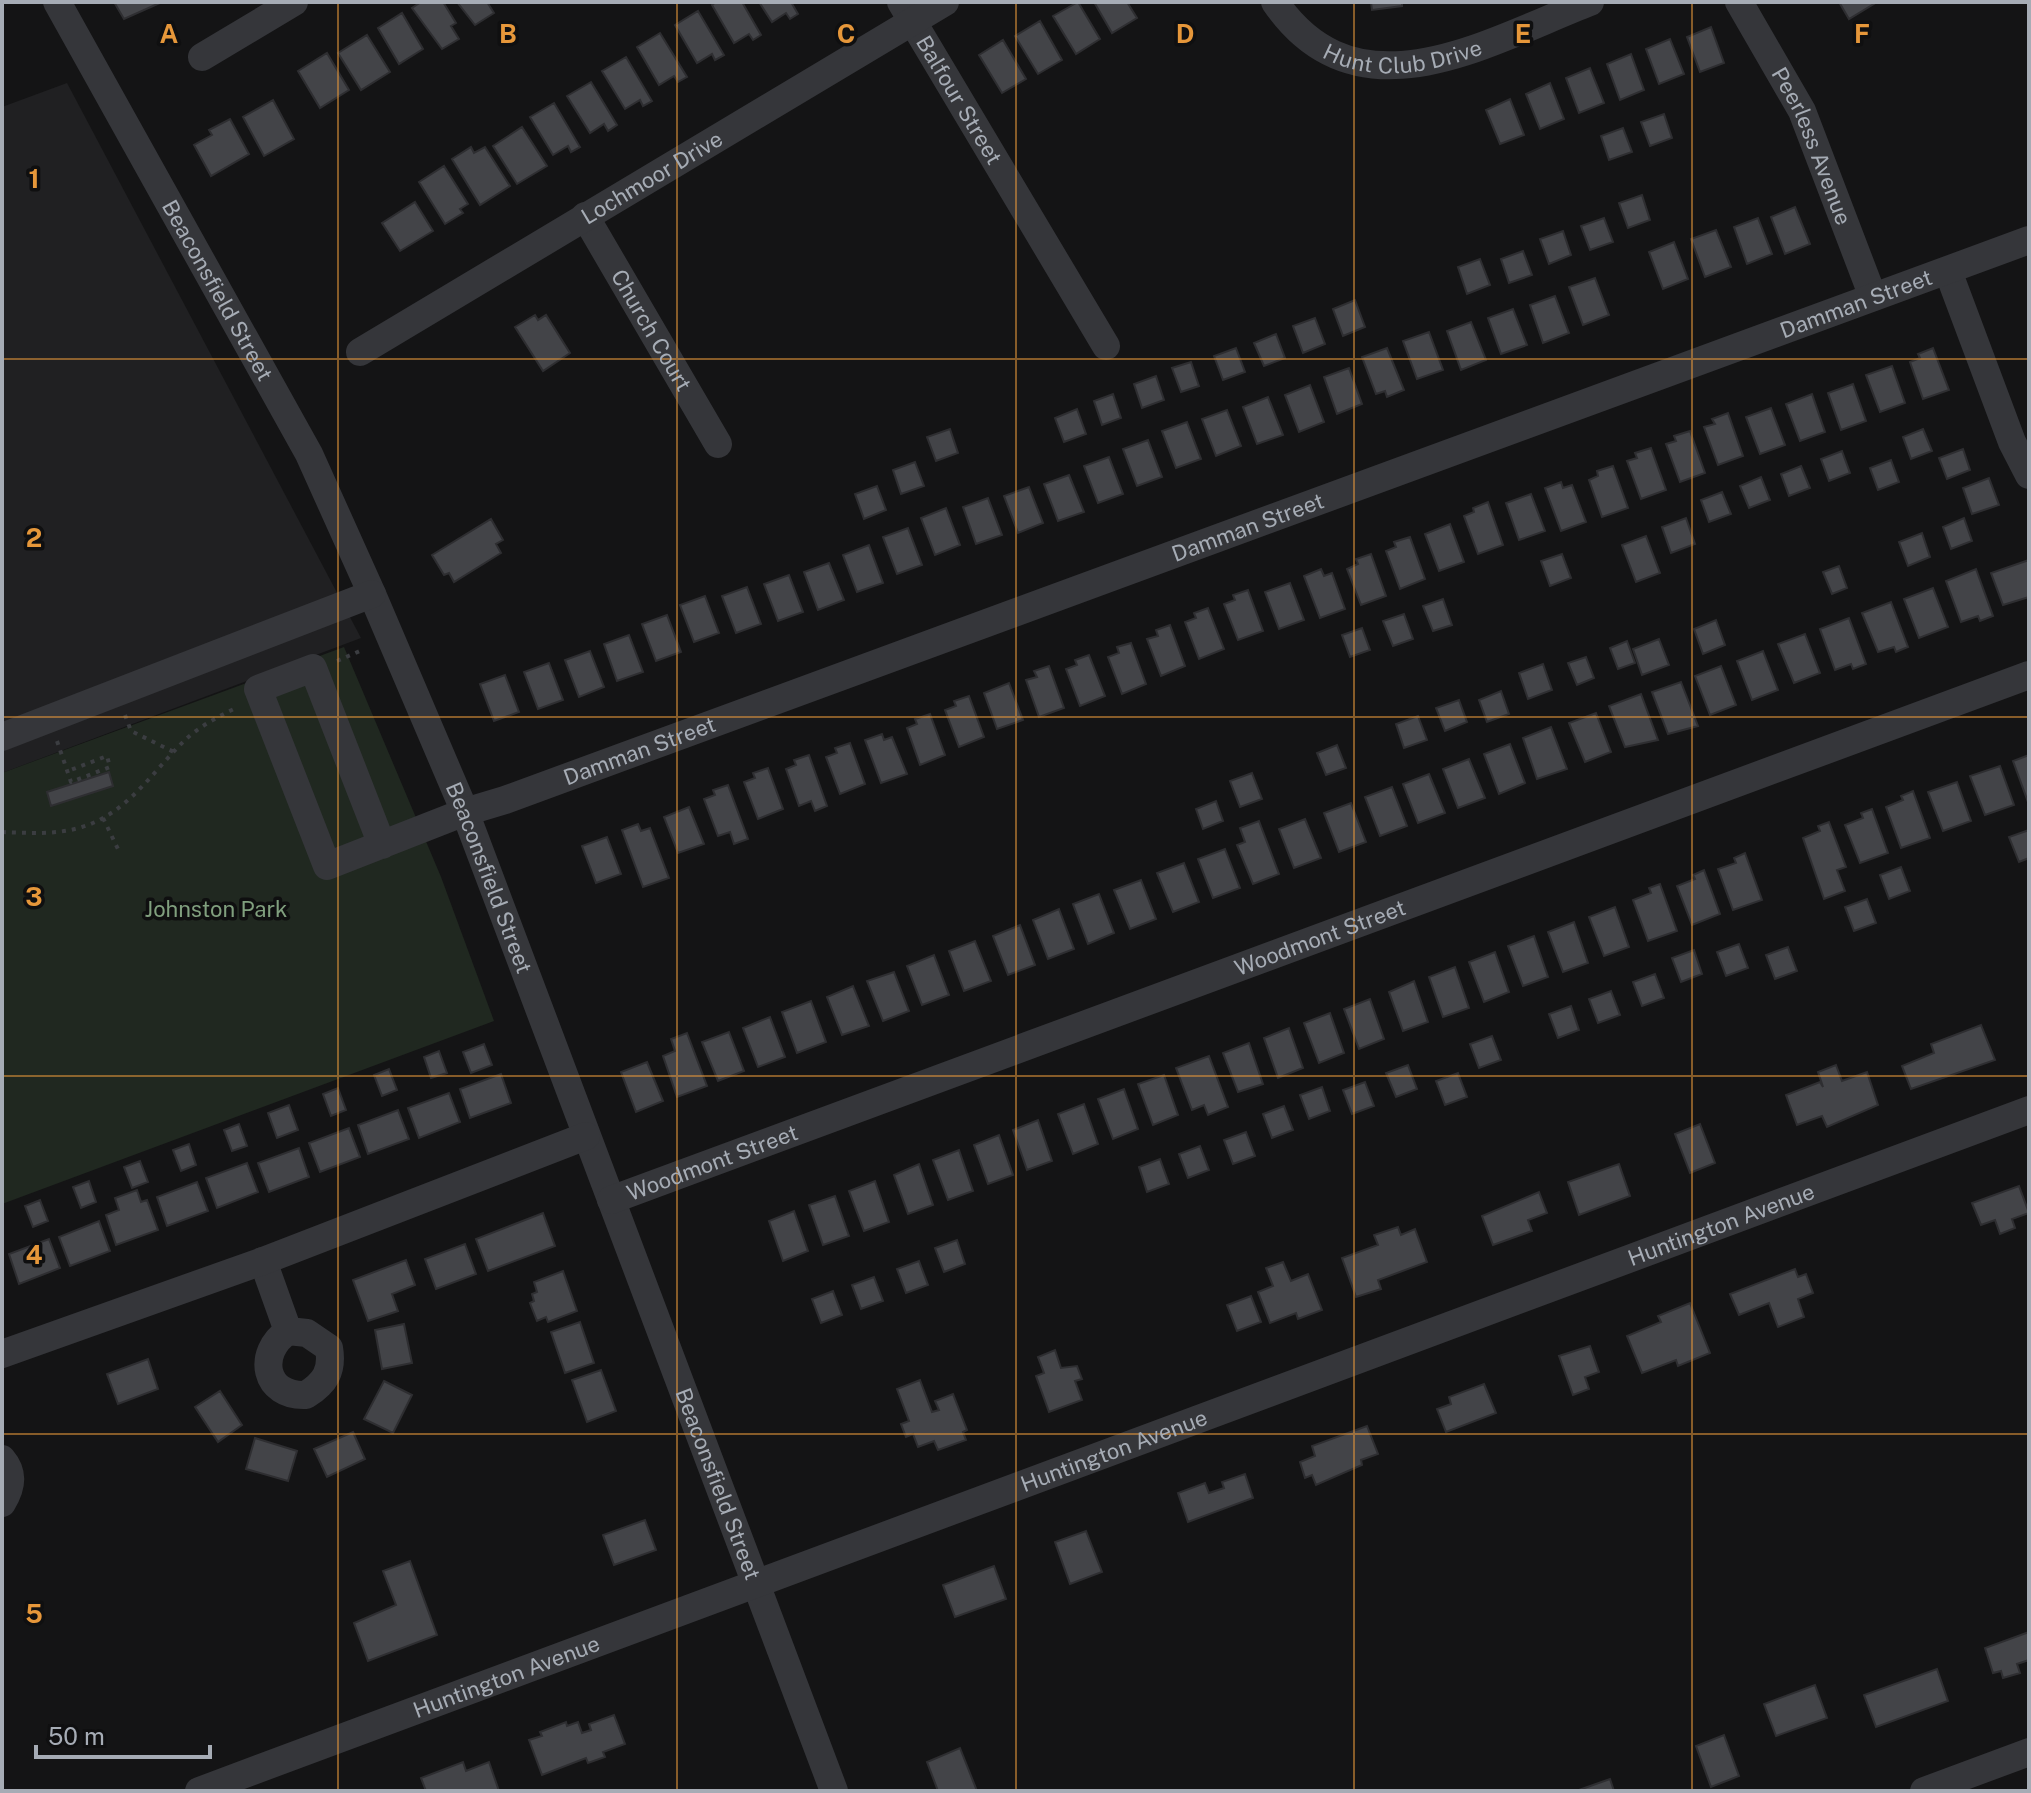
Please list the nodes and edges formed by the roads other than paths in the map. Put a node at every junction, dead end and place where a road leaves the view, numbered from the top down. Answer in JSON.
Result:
{"nodes":[{"id":1,"x":57,"y":2,"type":"edge"},
{"id":2,"x":294,"y":2,"type":"edge"},
{"id":3,"x":945,"y":2,"type":"edge"},
{"id":4,"x":1275,"y":2,"type":"edge"},
{"id":5,"x":1590,"y":2,"type":"edge"},
{"id":6,"x":1739,"y":2,"type":"edge"},
{"id":7,"x":907,"y":12,"type":"edge"},
{"id":8,"x":202,"y":57,"type":"dead end"},
{"id":9,"x":585,"y":216,"type":"junction"},
{"id":10,"x":2029,"y":240,"type":"edge"},
{"id":11,"x":1948,"y":271,"type":"junction"},
{"id":12,"x":1873,"y":297,"type":"junction"},
{"id":13,"x":1106,"y":346,"type":"dead end"},
{"id":14,"x":360,"y":352,"type":"dead end"},
{"id":15,"x":718,"y":444,"type":"dead end"},
{"id":16,"x":2029,"y":475,"type":"edge"},
{"id":17,"x":372,"y":594,"type":"junction"},
{"id":18,"x":269,"y":634,"type":"junction"},
{"id":19,"x":2029,"y":675,"type":"edge"},
{"id":20,"x":287,"y":678,"type":"junction"},
{"id":21,"x":2,"y":737,"type":"edge"},
{"id":22,"x":465,"y":812,"type":"junction"},
{"id":23,"x":382,"y":845,"type":"junction"},
{"id":24,"x":2029,"y":1110,"type":"edge"},
{"id":25,"x":586,"y":1136,"type":"junction"},
{"id":26,"x":611,"y":1200,"type":"junction"},
{"id":27,"x":263,"y":1261,"type":"junction"},
{"id":28,"x":288,"y":1331,"type":"dead end"},
{"id":29,"x":2,"y":1354,"type":"edge"},
{"id":30,"x":2,"y":1459,"type":"edge"},
{"id":31,"x":2,"y":1503,"type":"edge"},
{"id":32,"x":757,"y":1585,"type":"junction"},
{"id":33,"x":2029,"y":1752,"type":"edge"},
{"id":34,"x":199,"y":1791,"type":"edge"},
{"id":35,"x":834,"y":1791,"type":"edge"},
{"id":36,"x":1924,"y":1791,"type":"edge"}],
"edges":[{"from":1,"to":17,"type":"street","name":"Beaconsfield Street"},
{"from":2,"to":8,"type":"street"},
{"from":3,"to":7,"type":"street","name":"Lochmoor Drive"},
{"from":4,"to":5,"type":"street","name":"Hunt Club Drive"},
{"from":6,"to":12,"type":"street","name":"Peerless Avenue"},
{"from":7,"to":9,"type":"street","name":"Lochmoor Drive"},
{"from":7,"to":13,"type":"street","name":"Balfour Street"},
{"from":9,"to":14,"type":"street","name":"Lochmoor Drive"},
{"from":9,"to":15,"type":"street","name":"Church Court"},
{"from":10,"to":11,"type":"street","name":"Damman Street"},
{"from":11,"to":12,"type":"street","name":"Damman Street"},
{"from":11,"to":16,"type":"street"},
{"from":12,"to":22,"type":"street","name":"Damman Street"},
{"from":17,"to":18,"type":"street"},
{"from":17,"to":22,"type":"street","name":"Beaconsfield Street"},
{"from":18,"to":20,"type":"street"},
{"from":18,"to":21,"type":"street"},
{"from":19,"to":26,"type":"street","name":"Woodmont Street"},
{"from":20,"to":23,"type":"street"},
{"from":20,"to":23,"type":"street","name":"Damman Street"},
{"from":22,"to":23,"type":"street","name":"Damman Street"},
{"from":22,"to":25,"type":"street","name":"Beaconsfield Street"},
{"from":24,"to":32,"type":"street","name":"Huntington Avenue"},
{"from":25,"to":26,"type":"street","name":"Beaconsfield Street"},
{"from":25,"to":27,"type":"street"},
{"from":26,"to":32,"type":"street","name":"Beaconsfield Street"},
{"from":27,"to":28,"type":"street"},
{"from":27,"to":29,"type":"street"},
{"from":30,"to":31,"type":"street"},
{"from":32,"to":34,"type":"street","name":"Huntington Avenue"},
{"from":32,"to":35,"type":"street","name":"Beaconsfield Street"},
{"from":33,"to":36,"type":"street"}]}
